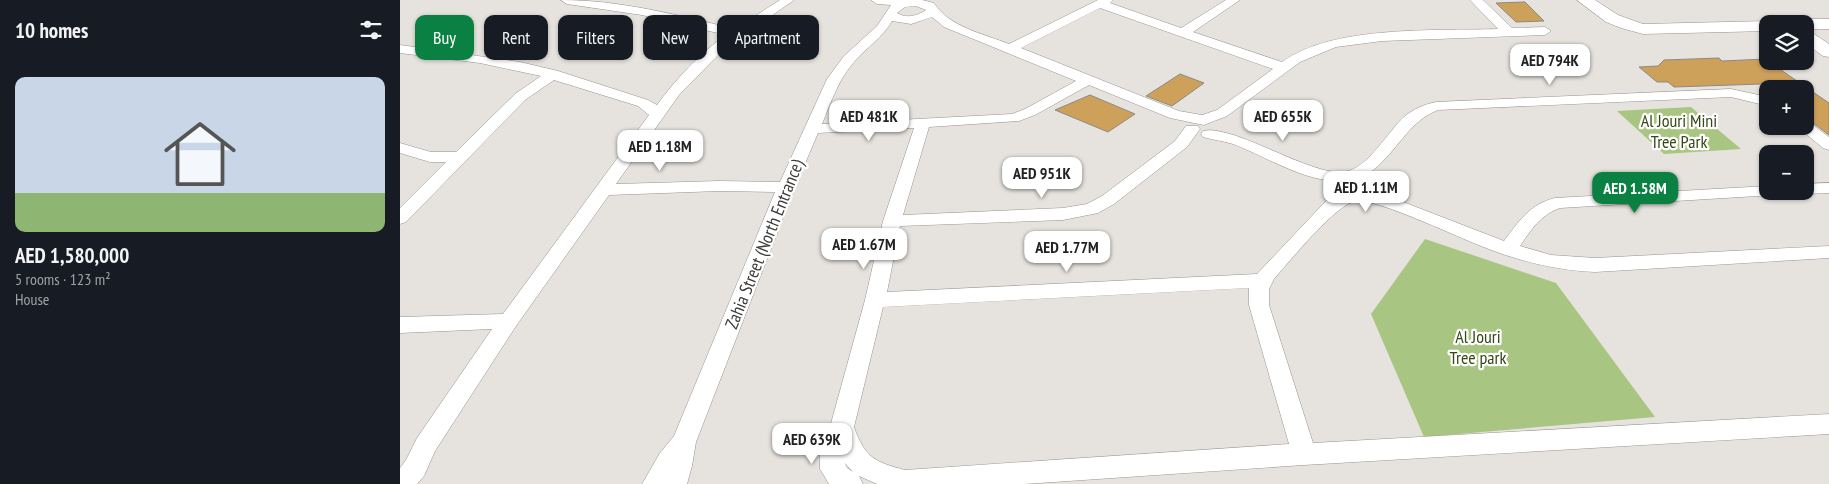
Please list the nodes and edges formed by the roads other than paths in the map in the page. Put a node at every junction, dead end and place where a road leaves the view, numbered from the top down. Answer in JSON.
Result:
{"nodes":[{"id":1,"x":567,"y":0,"type":"edge"},
{"id":2,"x":788,"y":0,"type":"edge"},
{"id":3,"x":876,"y":0,"type":"edge"},
{"id":4,"x":1234,"y":0,"type":"edge"},
{"id":5,"x":1476,"y":0,"type":"edge"},
{"id":6,"x":1586,"y":0,"type":"edge"},
{"id":7,"x":1104,"y":2,"type":"edge"},
{"id":8,"x":926,"y":5,"type":"edge"},
{"id":9,"x":890,"y":13,"type":"junction"},
{"id":10,"x":764,"y":15,"type":"edge"},
{"id":11,"x":913,"y":20,"type":"junction"},
{"id":12,"x":948,"y":24,"type":"junction"},
{"id":13,"x":1814,"y":24,"type":"edge"},
{"id":14,"x":1829,"y":24,"type":"edge"},
{"id":15,"x":1759,"y":26,"type":"edge"},
{"id":16,"x":717,"y":29,"type":"edge"},
{"id":17,"x":1545,"y":31,"type":"dead end"},
{"id":18,"x":879,"y":32,"type":"junction"},
{"id":19,"x":1508,"y":32,"type":"junction"},
{"id":20,"x":1182,"y":33,"type":"junction"},
{"id":21,"x":1814,"y":42,"type":"edge"},
{"id":22,"x":1011,"y":48,"type":"junction"},
{"id":23,"x":400,"y":49,"type":"edge"},
{"id":24,"x":717,"y":49,"type":"edge"},
{"id":25,"x":1829,"y":52,"type":"edge"},
{"id":26,"x":1282,"y":67,"type":"junction"},
{"id":27,"x":553,"y":74,"type":"junction"},
{"id":28,"x":1088,"y":80,"type":"junction"},
{"id":29,"x":674,"y":92,"type":"junction"},
{"id":30,"x":1759,"y":99,"type":"edge"},
{"id":31,"x":636,"y":101,"type":"junction"},
{"id":32,"x":657,"y":115,"type":"junction"},
{"id":33,"x":923,"y":123,"type":"junction"},
{"id":34,"x":814,"y":125,"type":"junction"},
{"id":35,"x":1206,"y":125,"type":"junction"},
{"id":36,"x":1814,"y":133,"type":"edge"},
{"id":37,"x":1829,"y":144,"type":"edge"},
{"id":38,"x":400,"y":148,"type":"edge"},
{"id":39,"x":458,"y":158,"type":"junction"},
{"id":40,"x":788,"y":183,"type":"junction"},
{"id":41,"x":1349,"y":186,"type":"junction"},
{"id":42,"x":1829,"y":188,"type":"edge"},
{"id":43,"x":1814,"y":189,"type":"edge"},
{"id":44,"x":603,"y":190,"type":"junction"},
{"id":45,"x":1759,"y":191,"type":"edge"},
{"id":46,"x":400,"y":218,"type":"edge"},
{"id":47,"x":892,"y":221,"type":"junction"},
{"id":48,"x":1508,"y":249,"type":"junction"},
{"id":49,"x":1829,"y":252,"type":"edge"},
{"id":50,"x":1261,"y":282,"type":"junction"},
{"id":51,"x":875,"y":300,"type":"junction"},
{"id":52,"x":509,"y":321,"type":"junction"},
{"id":53,"x":400,"y":325,"type":"edge"},
{"id":54,"x":1829,"y":424,"type":"edge"},
{"id":55,"x":842,"y":427,"type":"junction"},
{"id":56,"x":684,"y":442,"type":"junction"},
{"id":57,"x":426,"y":445,"type":"junction"},
{"id":58,"x":1304,"y":454,"type":"junction"},
{"id":59,"x":400,"y":471,"type":"edge"},
{"id":60,"x":897,"y":482,"type":"edge"},
{"id":61,"x":402,"y":484,"type":"edge"},
{"id":62,"x":655,"y":484,"type":"edge"},
{"id":63,"x":674,"y":484,"type":"edge"},
{"id":64,"x":850,"y":484,"type":"edge"}],
"edges":[{"from":1,"to":16,"type":"street"},
{"from":2,"to":10,"type":"street"},
{"from":3,"to":8,"type":"street"},
{"from":3,"to":9,"type":"street"},
{"from":4,"to":20,"type":"street"},
{"from":5,"to":19,"type":"street"},
{"from":6,"to":15,"type":"street"},
{"from":7,"to":20,"type":"street"},
{"from":7,"to":22,"type":"street"},
{"from":8,"to":9,"type":"street"},
{"from":8,"to":11,"type":"street"},
{"from":8,"to":12,"type":"street"},
{"from":9,"to":11,"type":"street"},
{"from":9,"to":18,"type":"street"},
{"from":11,"to":12,"type":"street"},
{"from":11,"to":18,"type":"street"},
{"from":12,"to":22,"type":"street"},
{"from":13,"to":14,"type":"street"},
{"from":17,"to":19,"type":"street"},
{"from":18,"to":34,"type":"street","name":"Zahia Street (North Entrance)"},
{"from":19,"to":26,"type":"street"},
{"from":20,"to":26,"type":"street"},
{"from":21,"to":25,"type":"street"},
{"from":22,"to":28,"type":"street"},
{"from":23,"to":27,"type":"street"},
{"from":24,"to":29,"type":"street"},
{"from":26,"to":35,"type":"street"},
{"from":27,"to":31,"type":"street"},
{"from":27,"to":39,"type":"street"},
{"from":28,"to":33,"type":"street"},
{"from":28,"to":35,"type":"street"},
{"from":29,"to":31,"type":"street"},
{"from":29,"to":32,"type":"street"},
{"from":30,"to":41,"type":"street"},
{"from":31,"to":32,"type":"street"},
{"from":32,"to":44,"type":"street"},
{"from":33,"to":34,"type":"street"},
{"from":33,"to":47,"type":"street"},
{"from":34,"to":40,"type":"street","name":"Zahia Street (North Entrance)"},
{"from":35,"to":41,"type":"street"},
{"from":35,"to":47,"type":"street"},
{"from":36,"to":37,"type":"street"},
{"from":38,"to":39,"type":"street"},
{"from":39,"to":46,"type":"street"},
{"from":40,"to":44,"type":"street"},
{"from":40,"to":56,"type":"street","name":"Zahia Street (North Entrance)"},
{"from":41,"to":48,"type":"street"},
{"from":41,"to":50,"type":"street"},
{"from":42,"to":43,"type":"street"},
{"from":44,"to":52,"type":"street"},
{"from":45,"to":48,"type":"street"},
{"from":47,"to":51,"type":"street"},
{"from":48,"to":49,"type":"street"},
{"from":50,"to":51,"type":"street"},
{"from":50,"to":58,"type":"street"},
{"from":51,"to":55,"type":"street"},
{"from":52,"to":53,"type":"street"},
{"from":52,"to":57,"type":"street"},
{"from":54,"to":58,"type":"street"},
{"from":55,"to":60,"type":"street"},
{"from":55,"to":64,"type":"street"},
{"from":56,"to":62,"type":"street"},
{"from":56,"to":63,"type":"street","name":"Zahia Street (North Entrance)"},
{"from":57,"to":59,"type":"street"},
{"from":57,"to":61,"type":"street"},
{"from":58,"to":60,"type":"street"}]}
